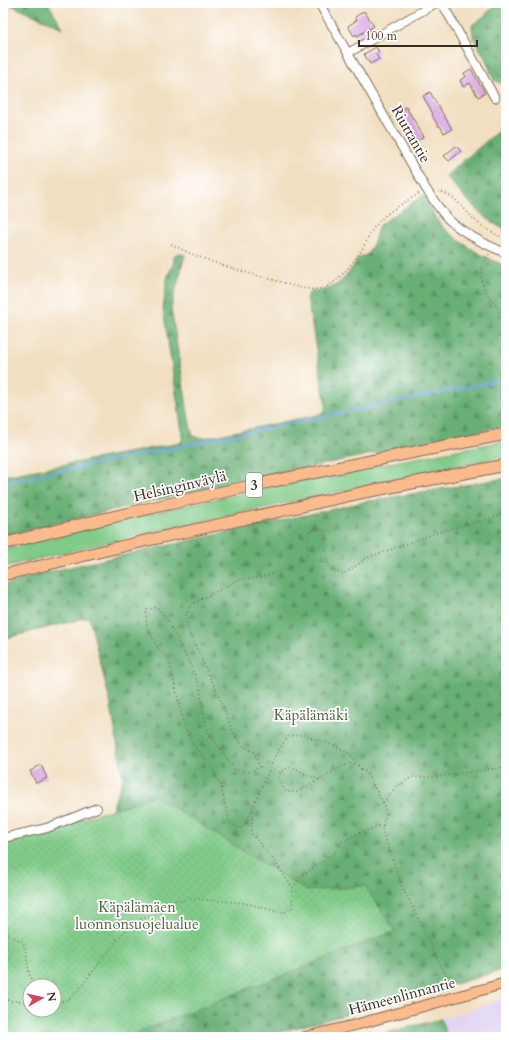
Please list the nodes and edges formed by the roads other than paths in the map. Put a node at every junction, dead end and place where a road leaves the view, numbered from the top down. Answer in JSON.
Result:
{"nodes":[{"id":1,"x":319,"y":3,"type":"edge"},
{"id":2,"x":436,"y":3,"type":"edge"},
{"id":3,"x":442,"y":3,"type":"edge"},
{"id":4,"x":348,"y":53,"type":"junction"},
{"id":5,"x":495,"y":98,"type":"dead end"},
{"id":6,"x":506,"y":253,"type":"edge"},
{"id":7,"x":506,"y":434,"type":"edge"},
{"id":8,"x":506,"y":466,"type":"edge"},
{"id":9,"x":3,"y":544,"type":"edge"},
{"id":10,"x":3,"y":575,"type":"edge"},
{"id":11,"x":97,"y":808,"type":"dead end"},
{"id":12,"x":3,"y":838,"type":"edge"},
{"id":13,"x":506,"y":983,"type":"edge"},
{"id":14,"x":305,"y":1037,"type":"edge"}],
"edges":[{"from":1,"to":4,"type":"street","name":"Riuttantie"},
{"from":2,"to":4,"type":"street"},
{"from":3,"to":5,"type":"street"},
{"from":4,"to":6,"type":"street","name":"Riuttantie"},
{"from":7,"to":9,"type":"highway","name":"Helsinginväylä","number":"3"},
{"from":8,"to":10,"type":"highway","number":"3"},
{"from":11,"to":12,"type":"street"},
{"from":13,"to":14,"type":"main road","name":"Hämeenlinnantie"}]}
